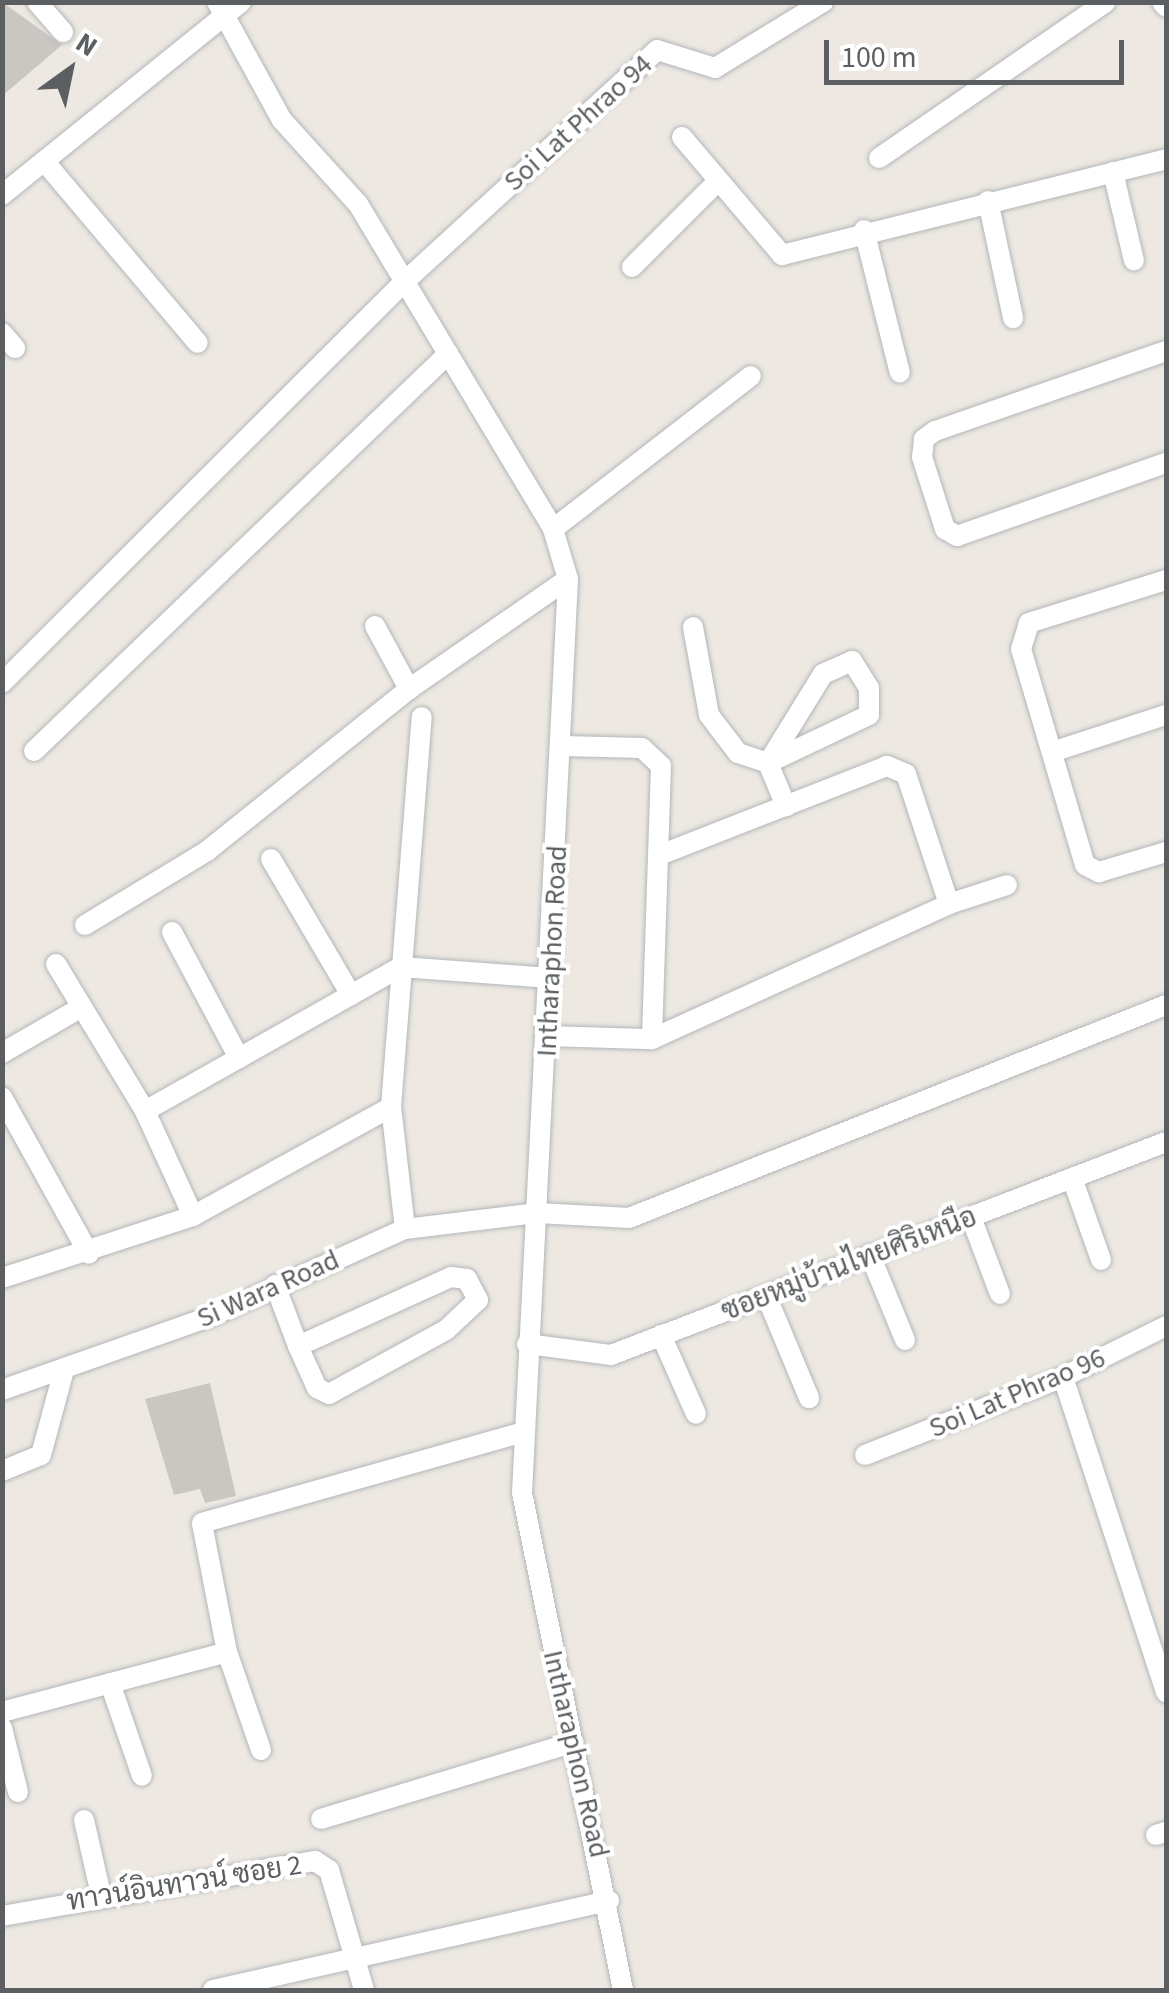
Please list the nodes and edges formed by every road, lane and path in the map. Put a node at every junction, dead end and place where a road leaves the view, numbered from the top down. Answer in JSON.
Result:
{"nodes":[{"id":1,"x":37,"y":2,"type":"edge"},
{"id":2,"x":241,"y":2,"type":"edge"},
{"id":3,"x":823,"y":2,"type":"edge"},
{"id":4,"x":1106,"y":2,"type":"edge"},
{"id":5,"x":220,"y":10,"type":"edge"},
{"id":6,"x":63,"y":32,"type":"dead end"},
{"id":7,"x":682,"y":136,"type":"dead end"},
{"id":8,"x":879,"y":158,"type":"dead end"},
{"id":9,"x":1166,"y":160,"type":"edge"},
{"id":10,"x":44,"y":162,"type":"junction"},
{"id":11,"x":1113,"y":172,"type":"junction"},
{"id":12,"x":718,"y":181,"type":"junction"},
{"id":13,"x":2,"y":195,"type":"edge"},
{"id":14,"x":988,"y":201,"type":"junction"},
{"id":15,"x":864,"y":230,"type":"junction"},
{"id":16,"x":1134,"y":261,"type":"dead end"},
{"id":17,"x":632,"y":267,"type":"dead end"},
{"id":18,"x":404,"y":282,"type":"junction"},
{"id":19,"x":1013,"y":318,"type":"dead end"},
{"id":20,"x":198,"y":343,"type":"dead end"},
{"id":21,"x":1166,"y":351,"type":"edge"},
{"id":22,"x":448,"y":354,"type":"junction"},
{"id":23,"x":900,"y":373,"type":"dead end"},
{"id":24,"x":752,"y":376,"type":"dead end"},
{"id":25,"x":1166,"y":463,"type":"edge"},
{"id":26,"x":553,"y":529,"type":"junction"},
{"id":27,"x":568,"y":579,"type":"junction"},
{"id":28,"x":1166,"y":580,"type":"edge"},
{"id":29,"x":375,"y":626,"type":"dead end"},
{"id":30,"x":693,"y":627,"type":"dead end"},
{"id":31,"x":2,"y":684,"type":"edge"},
{"id":32,"x":408,"y":689,"type":"junction"},
{"id":33,"x":1166,"y":715,"type":"edge"},
{"id":34,"x":422,"y":717,"type":"dead end"},
{"id":35,"x":563,"y":746,"type":"junction"},
{"id":36,"x":34,"y":751,"type":"dead end"},
{"id":37,"x":1054,"y":751,"type":"junction"},
{"id":38,"x":768,"y":762,"type":"junction"},
{"id":39,"x":786,"y":806,"type":"junction"},
{"id":40,"x":1166,"y":852,"type":"edge"},
{"id":41,"x":662,"y":854,"type":"junction"},
{"id":42,"x":271,"y":859,"type":"dead end"},
{"id":43,"x":1007,"y":885,"type":"dead end"},
{"id":44,"x":949,"y":904,"type":"junction"},
{"id":45,"x":85,"y":925,"type":"dead end"},
{"id":46,"x":172,"y":932,"type":"dead end"},
{"id":47,"x":56,"y":964,"type":"dead end"},
{"id":48,"x":401,"y":968,"type":"junction"},
{"id":49,"x":551,"y":978,"type":"junction"},
{"id":50,"x":351,"y":995,"type":"junction"},
{"id":51,"x":1166,"y":1005,"type":"edge"},
{"id":52,"x":82,"y":1007,"type":"junction"},
{"id":53,"x":548,"y":1036,"type":"junction"},
{"id":54,"x":652,"y":1039,"type":"junction"},
{"id":55,"x":2,"y":1053,"type":"edge"},
{"id":56,"x":240,"y":1058,"type":"junction"},
{"id":57,"x":2,"y":1097,"type":"edge"},
{"id":58,"x":391,"y":1107,"type":"junction"},
{"id":59,"x":145,"y":1111,"type":"junction"},
{"id":60,"x":1166,"y":1142,"type":"edge"},
{"id":61,"x":1072,"y":1178,"type":"junction"},
{"id":62,"x":538,"y":1213,"type":"junction"},
{"id":63,"x":193,"y":1216,"type":"junction"},
{"id":64,"x":972,"y":1220,"type":"junction"},
{"id":65,"x":405,"y":1229,"type":"junction"},
{"id":66,"x":89,"y":1254,"type":"junction"},
{"id":67,"x":870,"y":1255,"type":"junction"},
{"id":68,"x":1101,"y":1260,"type":"dead end"},
{"id":69,"x":2,"y":1278,"type":"edge"},
{"id":70,"x":274,"y":1285,"type":"junction"},
{"id":71,"x":1000,"y":1294,"type":"dead end"},
{"id":72,"x":766,"y":1295,"type":"junction"},
{"id":73,"x":1166,"y":1326,"type":"edge"},
{"id":74,"x":661,"y":1335,"type":"junction"},
{"id":75,"x":905,"y":1340,"type":"dead end"},
{"id":76,"x":527,"y":1344,"type":"junction"},
{"id":77,"x":298,"y":1346,"type":"junction"},
{"id":78,"x":64,"y":1370,"type":"junction"},
{"id":79,"x":1063,"y":1376,"type":"junction"},
{"id":80,"x":2,"y":1390,"type":"edge"},
{"id":81,"x":809,"y":1398,"type":"dead end"},
{"id":82,"x":696,"y":1414,"type":"dead end"},
{"id":83,"x":524,"y":1432,"type":"junction"},
{"id":84,"x":865,"y":1455,"type":"dead end"},
{"id":85,"x":2,"y":1471,"type":"edge"},
{"id":86,"x":227,"y":1652,"type":"junction"},
{"id":87,"x":110,"y":1683,"type":"junction"},
{"id":88,"x":1166,"y":1693,"type":"edge"},
{"id":89,"x":2,"y":1712,"type":"edge"},
{"id":90,"x":2,"y":1728,"type":"edge"},
{"id":91,"x":574,"y":1742,"type":"junction"},
{"id":92,"x":261,"y":1750,"type":"dead end"},
{"id":93,"x":142,"y":1776,"type":"dead end"},
{"id":94,"x":18,"y":1792,"type":"dead end"},
{"id":95,"x":322,"y":1819,"type":"dead end"},
{"id":96,"x":84,"y":1820,"type":"dead end"},
{"id":97,"x":101,"y":1895,"type":"junction"},
{"id":98,"x":609,"y":1901,"type":"junction"},
{"id":99,"x":2,"y":1916,"type":"edge"},
{"id":100,"x":356,"y":1960,"type":"junction"},
{"id":101,"x":213,"y":1990,"type":"edge"},
{"id":102,"x":364,"y":1990,"type":"edge"},
{"id":103,"x":624,"y":1990,"type":"edge"}],
"edges":[{"from":1,"to":6,"type":"street"},
{"from":2,"to":5,"type":"street"},
{"from":3,"to":18,"type":"street","name":"Soi Lat Phrao 94"},
{"from":4,"to":8,"type":"street"},
{"from":5,"to":10,"type":"street"},
{"from":5,"to":18,"type":"street","name":"Intharaphon Road"},
{"from":7,"to":12,"type":"street"},
{"from":9,"to":11,"type":"street"},
{"from":10,"to":13,"type":"street"},
{"from":10,"to":20,"type":"street"},
{"from":11,"to":14,"type":"street"},
{"from":11,"to":16,"type":"street"},
{"from":12,"to":15,"type":"street"},
{"from":12,"to":17,"type":"street"},
{"from":14,"to":15,"type":"street"},
{"from":14,"to":19,"type":"street"},
{"from":15,"to":23,"type":"street"},
{"from":18,"to":22,"type":"street","name":"Intharaphon Road"},
{"from":18,"to":31,"type":"street"},
{"from":21,"to":25,"type":"street"},
{"from":22,"to":26,"type":"street","name":"Intharaphon Road"},
{"from":22,"to":36,"type":"street"},
{"from":24,"to":26,"type":"street"},
{"from":26,"to":27,"type":"street","name":"Intharaphon Road"},
{"from":27,"to":32,"type":"street"},
{"from":27,"to":35,"type":"street","name":"Intharaphon Road"},
{"from":28,"to":37,"type":"street"},
{"from":29,"to":32,"type":"street"},
{"from":30,"to":38,"type":"street"},
{"from":32,"to":45,"type":"street"},
{"from":33,"to":37,"type":"street"},
{"from":34,"to":48,"type":"street"},
{"from":35,"to":41,"type":"street"},
{"from":35,"to":49,"type":"street","name":"Intharaphon Road"},
{"from":37,"to":40,"type":"street"},
{"from":38,"to":38,"type":"street"},
{"from":38,"to":39,"type":"street"},
{"from":39,"to":41,"type":"street"},
{"from":39,"to":44,"type":"street"},
{"from":41,"to":54,"type":"street"},
{"from":42,"to":50,"type":"street"},
{"from":43,"to":44,"type":"street"},
{"from":44,"to":54,"type":"street"},
{"from":46,"to":56,"type":"street"},
{"from":47,"to":52,"type":"street"},
{"from":48,"to":49,"type":"street"},
{"from":48,"to":50,"type":"street"},
{"from":48,"to":58,"type":"street"},
{"from":49,"to":53,"type":"street","name":"Intharaphon Road"},
{"from":50,"to":56,"type":"street"},
{"from":51,"to":62,"type":"street","name":"Si Wara Road"},
{"from":52,"to":55,"type":"street"},
{"from":52,"to":59,"type":"street"},
{"from":53,"to":54,"type":"street"},
{"from":53,"to":62,"type":"street","name":"Intharaphon Road"},
{"from":56,"to":59,"type":"street"},
{"from":57,"to":66,"type":"street"},
{"from":58,"to":63,"type":"street"},
{"from":58,"to":65,"type":"street"},
{"from":59,"to":63,"type":"street"},
{"from":60,"to":61,"type":"street","name":"ซอยหมู่บ้านไทยศิริเหนือ"},
{"from":61,"to":64,"type":"street","name":"ซอยหมู่บ้านไทยศิริเหนือ"},
{"from":61,"to":68,"type":"street"},
{"from":62,"to":65,"type":"street","name":"Si Wara Road"},
{"from":62,"to":76,"type":"street","name":"Intharaphon Road"},
{"from":63,"to":66,"type":"street"},
{"from":64,"to":67,"type":"street","name":"ซอยหมู่บ้านไทยศิริเหนือ"},
{"from":64,"to":71,"type":"street"},
{"from":65,"to":70,"type":"street","name":"Si Wara Road"},
{"from":66,"to":69,"type":"street"},
{"from":67,"to":72,"type":"street","name":"ซอยหมู่บ้านไทยศิริเหนือ"},
{"from":67,"to":75,"type":"street"},
{"from":70,"to":77,"type":"street"},
{"from":70,"to":78,"type":"street","name":"Si Wara Road"},
{"from":72,"to":74,"type":"street","name":"ซอยหมู่บ้านไทยศิริเหนือ"},
{"from":72,"to":81,"type":"street"},
{"from":73,"to":79,"type":"street","name":"Soi Lat Phrao 96"},
{"from":74,"to":76,"type":"street","name":"ซอยหมู่บ้านไทยศิริเหนือ"},
{"from":74,"to":82,"type":"street"},
{"from":76,"to":83,"type":"street","name":"Intharaphon Road"},
{"from":77,"to":77,"type":"street"},
{"from":78,"to":80,"type":"street","name":"Si Wara Road"},
{"from":78,"to":85,"type":"street"},
{"from":79,"to":84,"type":"street","name":"Soi Lat Phrao 96"},
{"from":79,"to":88,"type":"street"},
{"from":83,"to":86,"type":"street"},
{"from":83,"to":91,"type":"street","name":"Intharaphon Road"},
{"from":86,"to":87,"type":"street"},
{"from":86,"to":92,"type":"street"},
{"from":87,"to":89,"type":"street"},
{"from":87,"to":93,"type":"street"},
{"from":90,"to":94,"type":"street"},
{"from":91,"to":95,"type":"street"},
{"from":91,"to":98,"type":"street","name":"Intharaphon Road"},
{"from":96,"to":97,"type":"street"},
{"from":97,"to":99,"type":"street","name":"ทาวน์อินทาวน์ ซอย 2"},
{"from":97,"to":100,"type":"street","name":"ทาวน์อินทาวน์ ซอย 2"},
{"from":98,"to":100,"type":"street"},
{"from":98,"to":103,"type":"street","name":"Intharaphon Road"},
{"from":100,"to":101,"type":"street"},
{"from":100,"to":102,"type":"street","name":"ทาวน์อินทาวน์ ซอย 2"}]}
